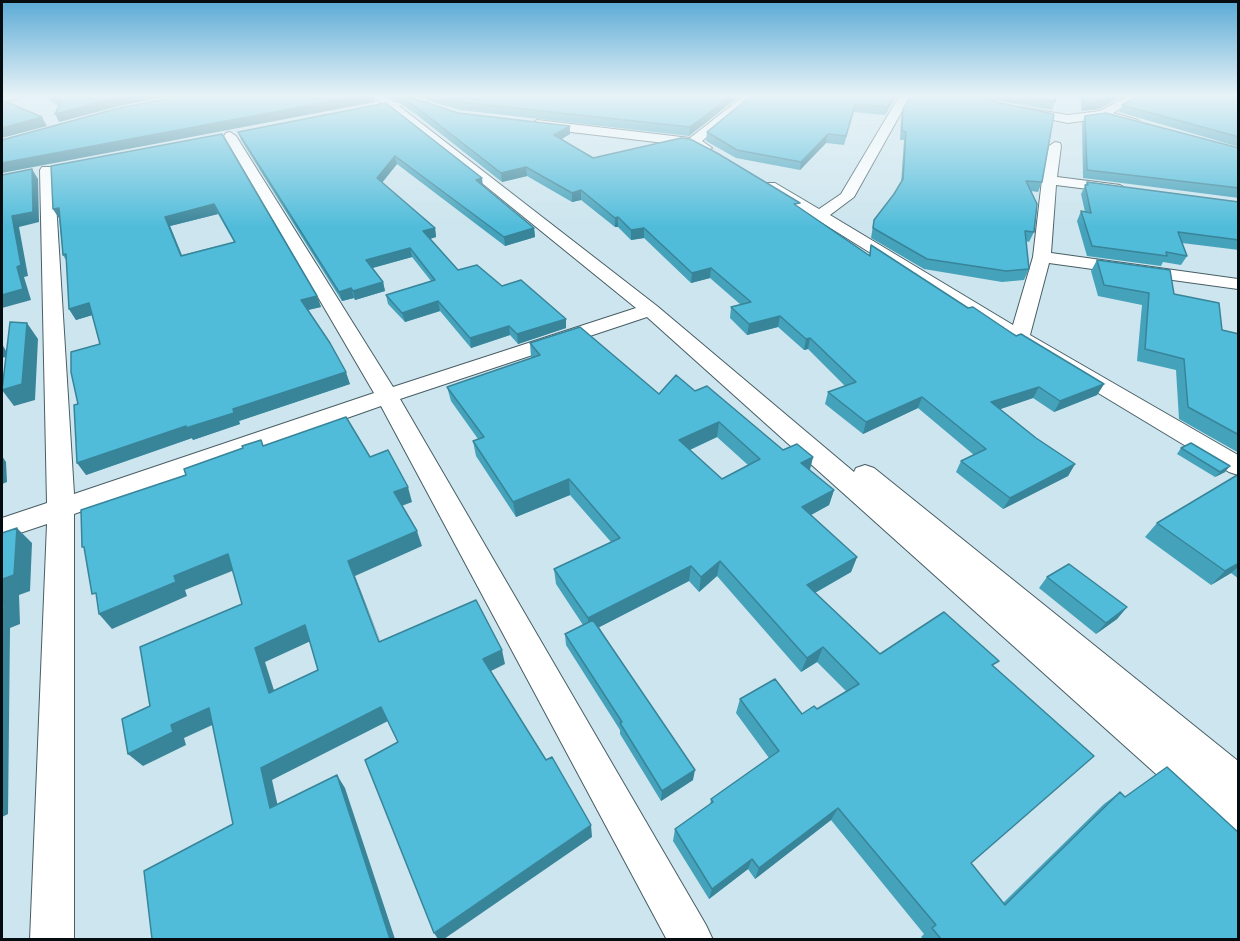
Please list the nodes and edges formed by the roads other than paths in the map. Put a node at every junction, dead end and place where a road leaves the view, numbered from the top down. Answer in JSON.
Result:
{"nodes":[{"id":1,"x":232,"y":139,"type":"edge"},
{"id":2,"x":438,"y":139,"type":"edge"},
{"id":3,"x":666,"y":139,"type":"edge"},
{"id":4,"x":697,"y":139,"type":"edge"},
{"id":5,"x":881,"y":139,"type":"edge"},
{"id":6,"x":693,"y":142,"type":"junction"},
{"id":7,"x":1055,"y":146,"type":"dead end"},
{"id":8,"x":722,"y":157,"type":"edge"},
{"id":9,"x":47,"y":170,"type":"edge"},
{"id":10,"x":752,"y":175,"type":"edge"},
{"id":11,"x":1049,"y":180,"type":"junction"},
{"id":12,"x":1132,"y":190,"type":"edge"},
{"id":13,"x":535,"y":210,"type":"junction"},
{"id":14,"x":820,"y":215,"type":"junction"},
{"id":15,"x":1042,"y":257,"type":"junction"},
{"id":16,"x":1239,"y":284,"type":"edge"},
{"id":17,"x":650,"y":310,"type":"junction"},
{"id":18,"x":1019,"y":337,"type":"junction"},
{"id":19,"x":387,"y":396,"type":"junction"},
{"id":20,"x":1239,"y":466,"type":"edge"},
{"id":21,"x":61,"y":507,"type":"junction"},
{"id":22,"x":2,"y":529,"type":"edge"},
{"id":23,"x":1239,"y":785,"type":"edge"},
{"id":24,"x":1239,"y":821,"type":"edge"},
{"id":25,"x":52,"y":939,"type":"edge"},
{"id":26,"x":691,"y":939,"type":"edge"}],
"edges":[{"from":1,"to":19,"type":"street"},
{"from":2,"to":13,"type":"street"},
{"from":3,"to":6,"type":"street"},
{"from":4,"to":6,"type":"street"},
{"from":5,"to":14,"type":"street"},
{"from":6,"to":8,"type":"street"},
{"from":7,"to":11,"type":"street"},
{"from":9,"to":21,"type":"street"},
{"from":10,"to":14,"type":"street"},
{"from":11,"to":12,"type":"street"},
{"from":11,"to":15,"type":"street"},
{"from":13,"to":17,"type":"street"},
{"from":13,"to":23,"type":"street"},
{"from":14,"to":18,"type":"street"},
{"from":15,"to":16,"type":"street"},
{"from":15,"to":18,"type":"street"},
{"from":17,"to":19,"type":"street"},
{"from":17,"to":24,"type":"street"},
{"from":18,"to":20,"type":"street"},
{"from":19,"to":21,"type":"street"},
{"from":19,"to":26,"type":"street"},
{"from":21,"to":22,"type":"street"},
{"from":21,"to":25,"type":"street"}]}
